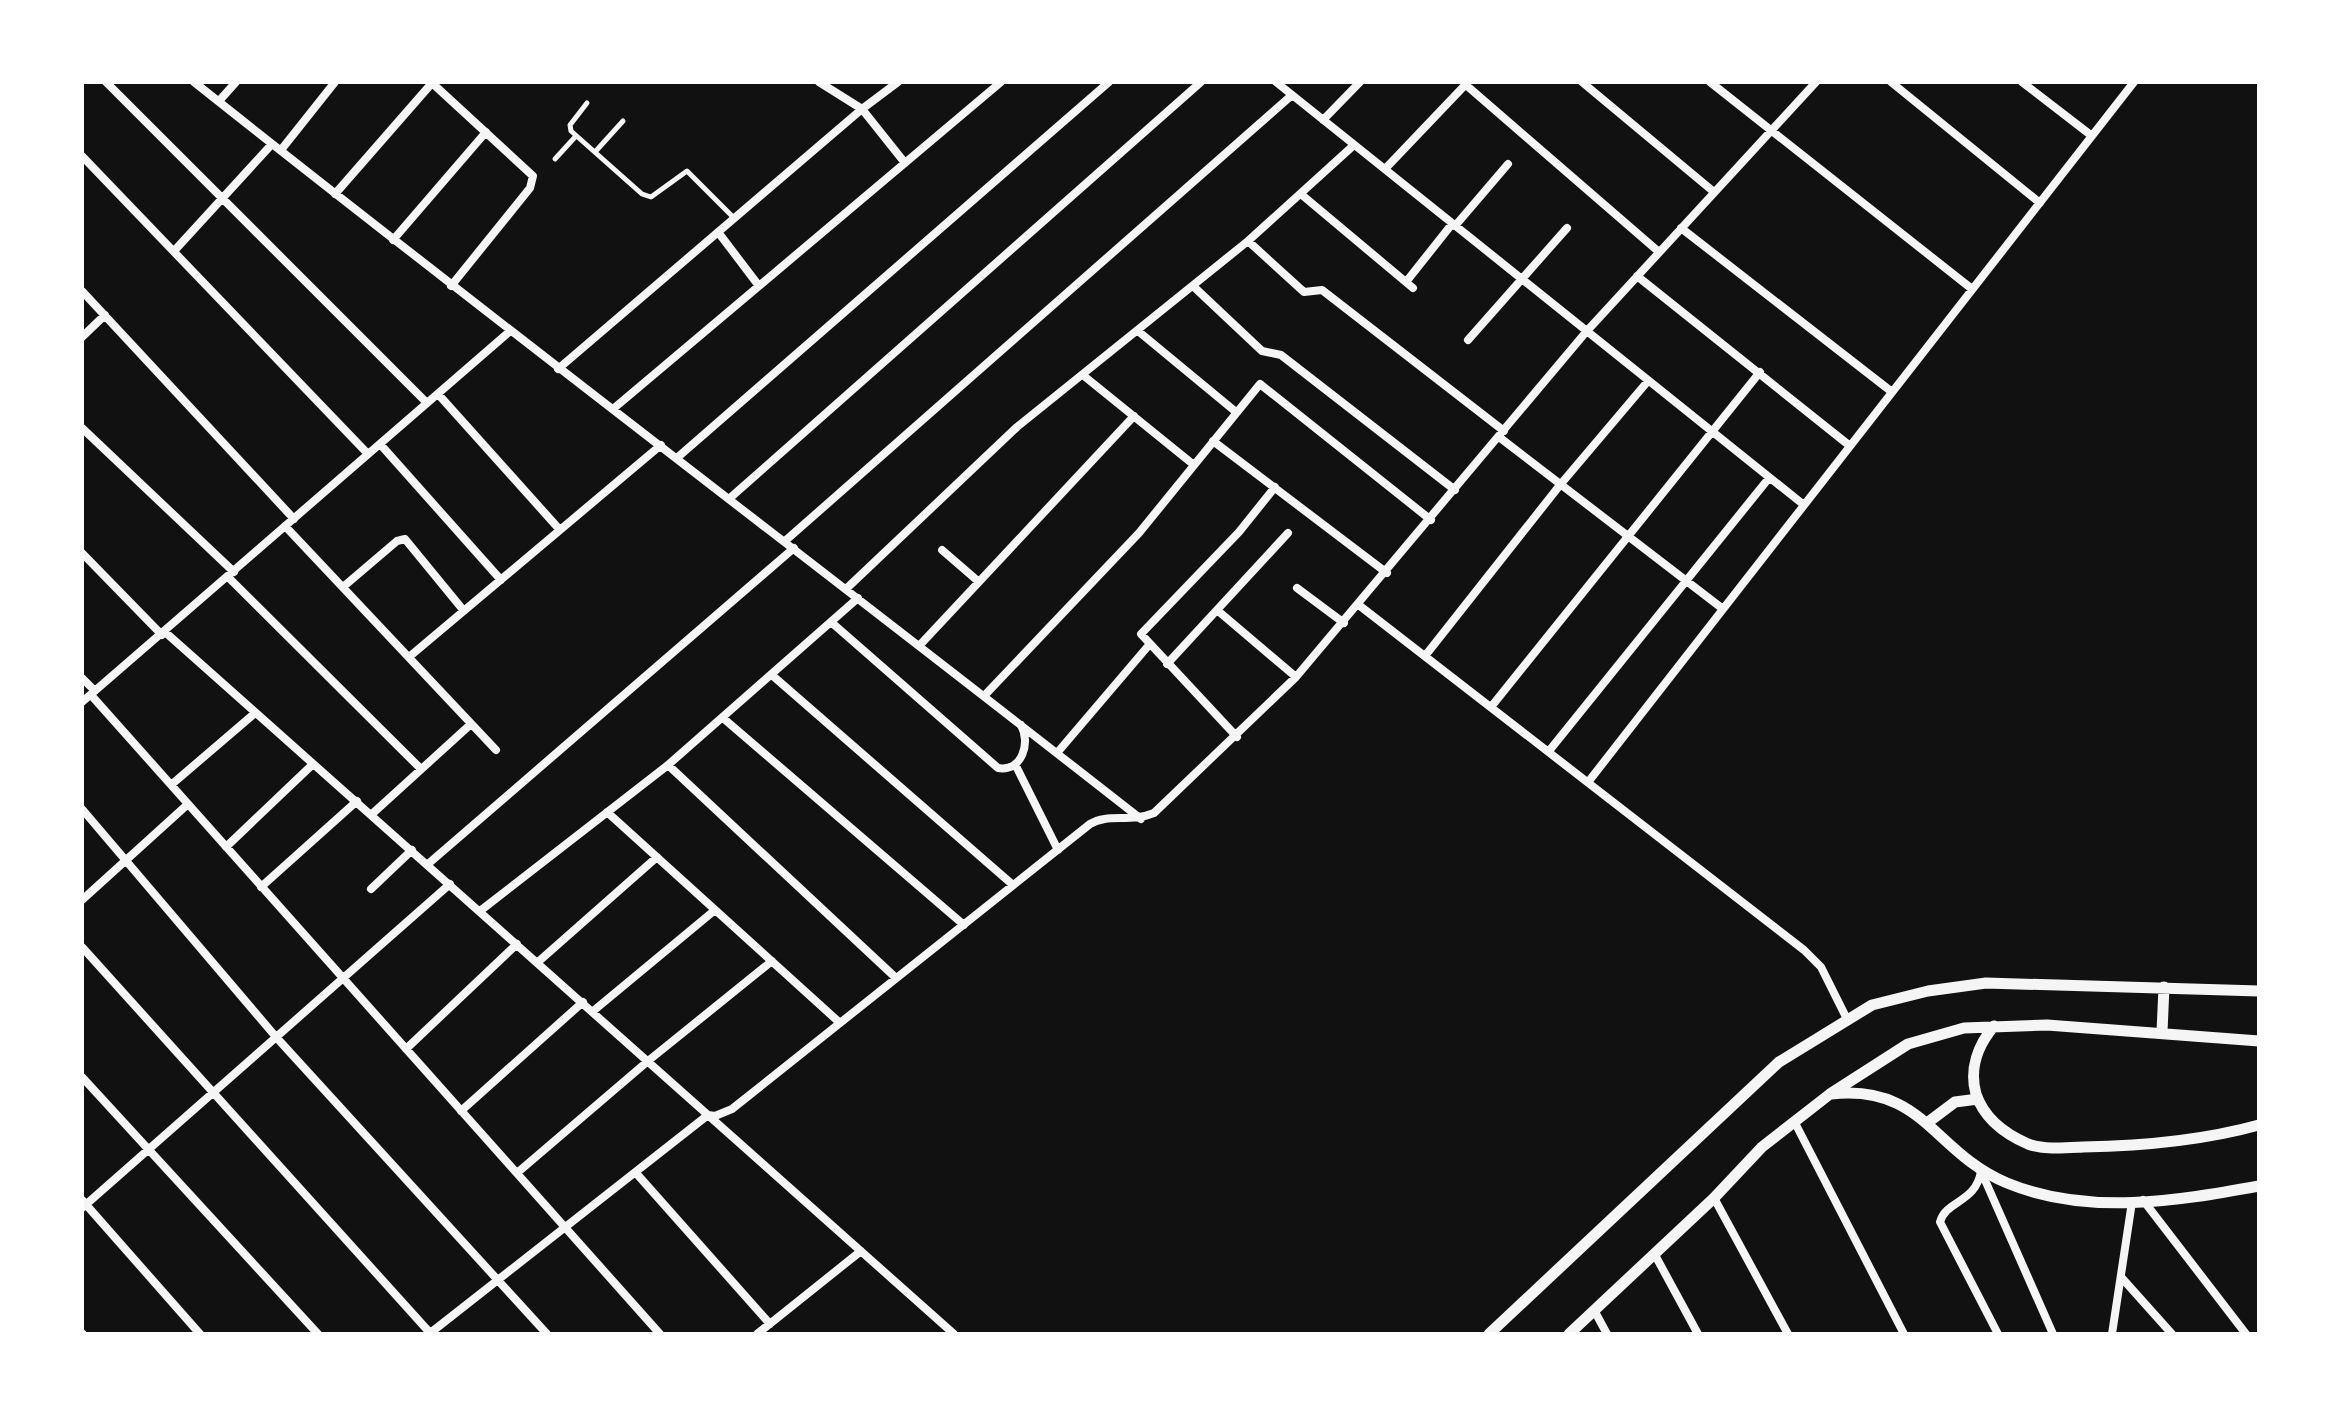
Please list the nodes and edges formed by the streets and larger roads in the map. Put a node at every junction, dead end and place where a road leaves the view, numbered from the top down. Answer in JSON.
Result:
{"nodes":[{"id":1,"x":106,"y":82,"type":"edge"},
{"id":2,"x":194,"y":82,"type":"edge"},
{"id":3,"x":236,"y":82,"type":"edge"},
{"id":4,"x":335,"y":82,"type":"edge"},
{"id":5,"x":432,"y":82,"type":"edge"},
{"id":6,"x":819,"y":82,"type":"edge"},
{"id":7,"x":898,"y":82,"type":"edge"},
{"id":8,"x":1001,"y":82,"type":"edge"},
{"id":9,"x":1109,"y":82,"type":"edge"},
{"id":10,"x":1201,"y":82,"type":"edge"},
{"id":11,"x":1276,"y":82,"type":"edge"},
{"id":12,"x":1360,"y":82,"type":"edge"},
{"id":13,"x":1582,"y":82,"type":"edge"},
{"id":14,"x":1710,"y":82,"type":"edge"},
{"id":15,"x":1816,"y":82,"type":"edge"},
{"id":16,"x":1891,"y":82,"type":"edge"},
{"id":17,"x":2022,"y":82,"type":"edge"},
{"id":18,"x":2134,"y":82,"type":"edge"},
{"id":19,"x":1467,"y":83,"type":"edge"},
{"id":20,"x":1292,"y":95,"type":"junction"},
{"id":21,"x":219,"y":101,"type":"junction"},
{"id":22,"x":862,"y":109,"type":"junction"},
{"id":23,"x":1323,"y":120,"type":"junction"},
{"id":24,"x":1770,"y":131,"type":"junction"},
{"id":25,"x":486,"y":132,"type":"junction"},
{"id":26,"x":2092,"y":136,"type":"junction"},
{"id":27,"x":272,"y":144,"type":"junction"},
{"id":28,"x":1354,"y":145,"type":"junction"},
{"id":29,"x":281,"y":150,"type":"junction"},
{"id":30,"x":82,"y":156,"type":"edge"},
{"id":31,"x":905,"y":163,"type":"junction"},
{"id":32,"x":1508,"y":164,"type":"dead end"},
{"id":33,"x":1385,"y":169,"type":"junction"},
{"id":34,"x":1714,"y":192,"type":"junction"},
{"id":35,"x":335,"y":194,"type":"junction"},
{"id":36,"x":1302,"y":195,"type":"junction"},
{"id":37,"x":222,"y":198,"type":"junction"},
{"id":38,"x":2040,"y":203,"type":"junction"},
{"id":39,"x":1454,"y":225,"type":"junction"},
{"id":40,"x":1567,"y":228,"type":"dead end"},
{"id":41,"x":1681,"y":228,"type":"junction"},
{"id":42,"x":718,"y":232,"type":"junction"},
{"id":43,"x":393,"y":240,"type":"junction"},
{"id":44,"x":1248,"y":241,"type":"junction"},
{"id":45,"x":175,"y":250,"type":"junction"},
{"id":46,"x":1659,"y":252,"type":"junction"},
{"id":47,"x":1637,"y":276,"type":"junction"},
{"id":48,"x":1521,"y":279,"type":"junction"},
{"id":49,"x":451,"y":286,"type":"junction"},
{"id":50,"x":759,"y":286,"type":"junction"},
{"id":51,"x":1193,"y":286,"type":"junction"},
{"id":52,"x":1972,"y":289,"type":"junction"},
{"id":53,"x":82,"y":291,"type":"edge"},
{"id":54,"x":105,"y":315,"type":"junction"},
{"id":55,"x":1138,"y":331,"type":"junction"},
{"id":56,"x":509,"y":332,"type":"junction"},
{"id":57,"x":1586,"y":332,"type":"junction"},
{"id":58,"x":82,"y":337,"type":"edge"},
{"id":59,"x":1468,"y":340,"type":"dead end"},
{"id":60,"x":558,"y":369,"type":"junction"},
{"id":61,"x":1760,"y":372,"type":"junction"},
{"id":62,"x":1084,"y":376,"type":"junction"},
{"id":63,"x":1648,"y":381,"type":"junction"},
{"id":64,"x":1892,"y":392,"type":"junction"},
{"id":65,"x":438,"y":394,"type":"junction"},
{"id":66,"x":427,"y":403,"type":"junction"},
{"id":67,"x":613,"y":409,"type":"junction"},
{"id":68,"x":1236,"y":412,"type":"junction"},
{"id":69,"x":1134,"y":416,"type":"junction"},
{"id":70,"x":82,"y":428,"type":"edge"},
{"id":71,"x":1712,"y":433,"type":"junction"},
{"id":72,"x":1502,"y":434,"type":"junction"},
{"id":73,"x":1213,"y":441,"type":"junction"},
{"id":74,"x":380,"y":444,"type":"junction"},
{"id":75,"x":661,"y":445,"type":"junction"},
{"id":76,"x":1850,"y":446,"type":"junction"},
{"id":77,"x":368,"y":454,"type":"junction"},
{"id":78,"x":678,"y":457,"type":"junction"},
{"id":79,"x":1194,"y":465,"type":"junction"},
{"id":80,"x":1769,"y":478,"type":"junction"},
{"id":81,"x":1560,"y":485,"type":"junction"},
{"id":82,"x":1275,"y":487,"type":"junction"},
{"id":83,"x":1455,"y":490,"type":"junction"},
{"id":84,"x":730,"y":498,"type":"junction"},
{"id":85,"x":1804,"y":505,"type":"junction"},
{"id":86,"x":294,"y":519,"type":"junction"},
{"id":87,"x":1431,"y":520,"type":"junction"},
{"id":88,"x":285,"y":526,"type":"junction"},
{"id":89,"x":560,"y":530,"type":"junction"},
{"id":90,"x":1288,"y":533,"type":"dead end"},
{"id":91,"x":1629,"y":536,"type":"junction"},
{"id":92,"x":785,"y":541,"type":"junction"},
{"id":93,"x":794,"y":548,"type":"junction"},
{"id":94,"x":942,"y":550,"type":"dead end"},
{"id":95,"x":82,"y":553,"type":"edge"},
{"id":96,"x":1387,"y":573,"type":"junction"},
{"id":97,"x":231,"y":574,"type":"junction"},
{"id":98,"x":501,"y":580,"type":"junction"},
{"id":99,"x":1686,"y":580,"type":"junction"},
{"id":100,"x":979,"y":582,"type":"junction"},
{"id":101,"x":343,"y":587,"type":"junction"},
{"id":102,"x":1297,"y":588,"type":"dead end"},
{"id":103,"x":846,"y":589,"type":"junction"},
{"id":104,"x":858,"y":598,"type":"junction"},
{"id":105,"x":1360,"y":606,"type":"junction"},
{"id":106,"x":1723,"y":609,"type":"junction"},
{"id":107,"x":1217,"y":610,"type":"junction"},
{"id":108,"x":464,"y":611,"type":"junction"},
{"id":109,"x":831,"y":622,"type":"junction"},
{"id":110,"x":1344,"y":623,"type":"junction"},
{"id":111,"x":163,"y":634,"type":"junction"},
{"id":112,"x":1146,"y":642,"type":"junction"},
{"id":113,"x":919,"y":646,"type":"junction"},
{"id":114,"x":1425,"y":656,"type":"junction"},
{"id":115,"x":409,"y":657,"type":"junction"},
{"id":116,"x":1167,"y":664,"type":"junction"},
{"id":117,"x":773,"y":676,"type":"junction"},
{"id":118,"x":1296,"y":677,"type":"junction"},
{"id":119,"x":82,"y":678,"type":"edge"},
{"id":120,"x":93,"y":693,"type":"junction"},
{"id":121,"x":984,"y":696,"type":"junction"},
{"id":122,"x":82,"y":702,"type":"edge"},
{"id":123,"x":1491,"y":707,"type":"junction"},
{"id":124,"x":255,"y":713,"type":"junction"},
{"id":125,"x":723,"y":718,"type":"junction"},
{"id":126,"x":471,"y":724,"type":"junction"},
{"id":127,"x":1021,"y":725,"type":"junction"},
{"id":128,"x":1237,"y":737,"type":"junction"},
{"id":129,"x":496,"y":750,"type":"dead end"},
{"id":130,"x":1549,"y":751,"type":"junction"},
{"id":131,"x":1057,"y":753,"type":"junction"},
{"id":132,"x":313,"y":764,"type":"junction"},
{"id":133,"x":1015,"y":764,"type":"junction"},
{"id":134,"x":668,"y":765,"type":"junction"},
{"id":135,"x":421,"y":769,"type":"junction"},
{"id":136,"x":1589,"y":781,"type":"junction"},
{"id":137,"x":171,"y":785,"type":"junction"},
{"id":138,"x":357,"y":801,"type":"junction"},
{"id":139,"x":188,"y":804,"type":"junction"},
{"id":140,"x":82,"y":809,"type":"edge"},
{"id":141,"x":607,"y":812,"type":"junction"},
{"id":142,"x":372,"y":814,"type":"junction"},
{"id":143,"x":1141,"y":819,"type":"junction"},
{"id":144,"x":226,"y":847,"type":"junction"},
{"id":145,"x":412,"y":850,"type":"junction"},
{"id":146,"x":1058,"y":850,"type":"junction"},
{"id":147,"x":657,"y":857,"type":"junction"},
{"id":148,"x":127,"y":860,"type":"junction"},
{"id":149,"x":428,"y":864,"type":"junction"},
{"id":150,"x":450,"y":884,"type":"junction"},
{"id":151,"x":1013,"y":885,"type":"junction"},
{"id":152,"x":261,"y":887,"type":"junction"},
{"id":153,"x":371,"y":889,"type":"dead end"},
{"id":154,"x":82,"y":900,"type":"edge"},
{"id":155,"x":715,"y":910,"type":"junction"},
{"id":156,"x":480,"y":911,"type":"junction"},
{"id":157,"x":964,"y":925,"type":"junction"},
{"id":158,"x":517,"y":944,"type":"junction"},
{"id":159,"x":82,"y":947,"type":"edge"},
{"id":160,"x":772,"y":961,"type":"junction"},
{"id":161,"x":538,"y":962,"type":"junction"},
{"id":162,"x":896,"y":978,"type":"junction"},
{"id":163,"x":343,"y":981,"type":"junction"},
{"id":164,"x":2164,"y":987,"type":"junction"},
{"id":165,"x":2259,"y":991,"type":"edge"},
{"id":166,"x":583,"y":1002,"type":"junction"},
{"id":167,"x":592,"y":1012,"type":"junction"},
{"id":168,"x":1847,"y":1019,"type":"junction"},
{"id":169,"x":840,"y":1023,"type":"junction"},
{"id":170,"x":1994,"y":1026,"type":"junction"},
{"id":171,"x":2162,"y":1032,"type":"junction"},
{"id":172,"x":276,"y":1037,"type":"junction"},
{"id":173,"x":2259,"y":1041,"type":"edge"},
{"id":174,"x":406,"y":1049,"type":"junction"},
{"id":175,"x":648,"y":1061,"type":"junction"},
{"id":176,"x":82,"y":1077,"type":"edge"},
{"id":177,"x":214,"y":1092,"type":"junction"},
{"id":178,"x":1830,"y":1094,"type":"junction"},
{"id":179,"x":1978,"y":1099,"type":"junction"},
{"id":180,"x":461,"y":1111,"type":"junction"},
{"id":181,"x":708,"y":1115,"type":"junction"},
{"id":182,"x":1794,"y":1121,"type":"junction"},
{"id":183,"x":1927,"y":1123,"type":"junction"},
{"id":184,"x":2259,"y":1125,"type":"edge"},
{"id":185,"x":149,"y":1149,"type":"junction"},
{"id":186,"x":1981,"y":1171,"type":"junction"},
{"id":187,"x":517,"y":1173,"type":"junction"},
{"id":188,"x":636,"y":1173,"type":"junction"},
{"id":189,"x":2259,"y":1186,"type":"edge"},
{"id":190,"x":1714,"y":1198,"type":"junction"},
{"id":191,"x":2137,"y":1201,"type":"junction"},
{"id":192,"x":83,"y":1204,"type":"edge"},
{"id":193,"x":565,"y":1228,"type":"junction"},
{"id":194,"x":861,"y":1251,"type":"junction"},
{"id":195,"x":1655,"y":1255,"type":"junction"},
{"id":196,"x":2121,"y":1277,"type":"junction"},
{"id":197,"x":498,"y":1281,"type":"junction"},
{"id":198,"x":1594,"y":1310,"type":"junction"},
{"id":199,"x":770,"y":1324,"type":"junction"},
{"id":200,"x":945,"y":1326,"type":"junction"},
{"id":201,"x":200,"y":1334,"type":"edge"},
{"id":202,"x":318,"y":1334,"type":"edge"},
{"id":203,"x":430,"y":1334,"type":"edge"},
{"id":204,"x":547,"y":1334,"type":"edge"},
{"id":205,"x":660,"y":1334,"type":"edge"},
{"id":206,"x":757,"y":1334,"type":"edge"},
{"id":207,"x":936,"y":1334,"type":"edge"},
{"id":208,"x":954,"y":1334,"type":"edge"},
{"id":209,"x":1489,"y":1334,"type":"edge"},
{"id":210,"x":1569,"y":1334,"type":"edge"},
{"id":211,"x":1607,"y":1334,"type":"edge"},
{"id":212,"x":1698,"y":1334,"type":"edge"},
{"id":213,"x":1788,"y":1334,"type":"edge"},
{"id":214,"x":1904,"y":1334,"type":"edge"},
{"id":215,"x":1998,"y":1334,"type":"edge"},
{"id":216,"x":2053,"y":1334,"type":"edge"},
{"id":217,"x":2112,"y":1334,"type":"edge"},
{"id":218,"x":2172,"y":1334,"type":"edge"},
{"id":219,"x":2246,"y":1334,"type":"edge"}],
"edges":[{"from":1,"to":37,"type":"street"},
{"from":2,"to":21,"type":"street"},
{"from":3,"to":21,"type":"street"},
{"from":4,"to":29,"type":"street"},
{"from":5,"to":25,"type":"street"},
{"from":5,"to":35,"type":"street"},
{"from":6,"to":22,"type":"street"},
{"from":7,"to":22,"type":"street"},
{"from":8,"to":31,"type":"street"},
{"from":9,"to":78,"type":"street"},
{"from":10,"to":84,"type":"street"},
{"from":11,"to":20,"type":"street"},
{"from":12,"to":23,"type":"street"},
{"from":13,"to":34,"type":"street"},
{"from":14,"to":24,"type":"street"},
{"from":15,"to":24,"type":"street"},
{"from":16,"to":38,"type":"street"},
{"from":17,"to":26,"type":"street"},
{"from":18,"to":26,"type":"street"},
{"from":19,"to":33,"type":"street"},
{"from":19,"to":46,"type":"street"},
{"from":20,"to":23,"type":"street"},
{"from":20,"to":92,"type":"street"},
{"from":21,"to":27,"type":"street"},
{"from":22,"to":31,"type":"street"},
{"from":22,"to":42,"type":"street"},
{"from":23,"to":28,"type":"street"},
{"from":24,"to":34,"type":"street"},
{"from":24,"to":52,"type":"street"},
{"from":25,"to":43,"type":"street"},
{"from":25,"to":49,"type":"street"},
{"from":26,"to":38,"type":"street"},
{"from":27,"to":29,"type":"street"},
{"from":27,"to":37,"type":"street"},
{"from":28,"to":33,"type":"street"},
{"from":28,"to":36,"type":"street"},
{"from":29,"to":35,"type":"street"},
{"from":30,"to":45,"type":"street"},
{"from":31,"to":50,"type":"street"},
{"from":32,"to":39,"type":"street"},
{"from":33,"to":39,"type":"street"},
{"from":34,"to":41,"type":"street"},
{"from":35,"to":43,"type":"street"},
{"from":36,"to":39,"type":"street"},
{"from":36,"to":44,"type":"street"},
{"from":37,"to":45,"type":"street"},
{"from":37,"to":66,"type":"street"},
{"from":38,"to":52,"type":"street"},
{"from":39,"to":48,"type":"street"},
{"from":40,"to":48,"type":"street"},
{"from":41,"to":46,"type":"street"},
{"from":41,"to":64,"type":"street"},
{"from":42,"to":50,"type":"street"},
{"from":42,"to":60,"type":"street"},
{"from":43,"to":49,"type":"street"},
{"from":44,"to":51,"type":"street"},
{"from":44,"to":72,"type":"street"},
{"from":45,"to":77,"type":"street"},
{"from":46,"to":47,"type":"street"},
{"from":47,"to":57,"type":"street"},
{"from":47,"to":61,"type":"street"},
{"from":48,"to":57,"type":"street"},
{"from":48,"to":59,"type":"street"},
{"from":49,"to":56,"type":"street"},
{"from":50,"to":67,"type":"street"},
{"from":51,"to":55,"type":"street"},
{"from":51,"to":83,"type":"street"},
{"from":52,"to":64,"type":"street"},
{"from":53,"to":54,"type":"street"},
{"from":54,"to":58,"type":"street"},
{"from":54,"to":86,"type":"street"},
{"from":55,"to":62,"type":"street"},
{"from":55,"to":68,"type":"street"},
{"from":56,"to":60,"type":"street"},
{"from":56,"to":65,"type":"street"},
{"from":57,"to":63,"type":"street"},
{"from":57,"to":72,"type":"street"},
{"from":60,"to":67,"type":"street"},
{"from":61,"to":71,"type":"street"},
{"from":61,"to":76,"type":"street"},
{"from":62,"to":69,"type":"street"},
{"from":62,"to":103,"type":"street"},
{"from":63,"to":71,"type":"street"},
{"from":63,"to":81,"type":"street"},
{"from":64,"to":76,"type":"street"},
{"from":65,"to":66,"type":"street"},
{"from":65,"to":89,"type":"street"},
{"from":66,"to":74,"type":"street"},
{"from":67,"to":75,"type":"street"},
{"from":68,"to":73,"type":"street"},
{"from":68,"to":87,"type":"street"},
{"from":69,"to":79,"type":"street"},
{"from":69,"to":100,"type":"street"},
{"from":70,"to":97,"type":"street"},
{"from":71,"to":80,"type":"street"},
{"from":71,"to":91,"type":"street"},
{"from":72,"to":81,"type":"street"},
{"from":72,"to":83,"type":"street"},
{"from":73,"to":79,"type":"street"},
{"from":73,"to":82,"type":"street"},
{"from":74,"to":77,"type":"street"},
{"from":74,"to":98,"type":"street"},
{"from":75,"to":78,"type":"street"},
{"from":75,"to":89,"type":"street"},
{"from":76,"to":85,"type":"street"},
{"from":77,"to":86,"type":"street"},
{"from":78,"to":84,"type":"street"},
{"from":79,"to":121,"type":"street"},
{"from":80,"to":85,"type":"street"},
{"from":80,"to":99,"type":"street"},
{"from":81,"to":91,"type":"street"},
{"from":81,"to":114,"type":"street"},
{"from":82,"to":96,"type":"street"},
{"from":82,"to":112,"type":"street"},
{"from":83,"to":87,"type":"street"},
{"from":84,"to":92,"type":"street"},
{"from":85,"to":106,"type":"street"},
{"from":86,"to":88,"type":"street"},
{"from":87,"to":96,"type":"street"},
{"from":88,"to":97,"type":"street"},
{"from":88,"to":101,"type":"street"},
{"from":89,"to":98,"type":"street"},
{"from":90,"to":107,"type":"street"},
{"from":91,"to":99,"type":"street"},
{"from":91,"to":123,"type":"street"},
{"from":92,"to":93,"type":"street"},
{"from":93,"to":103,"type":"street"},
{"from":93,"to":149,"type":"street"},
{"from":94,"to":100,"type":"street"},
{"from":95,"to":111,"type":"street"},
{"from":96,"to":105,"type":"street"},
{"from":97,"to":111,"type":"street"},
{"from":97,"to":135,"type":"street"},
{"from":98,"to":108,"type":"street"},
{"from":99,"to":106,"type":"street"},
{"from":99,"to":130,"type":"street"},
{"from":100,"to":113,"type":"street"},
{"from":101,"to":108,"type":"street"},
{"from":101,"to":115,"type":"street"},
{"from":102,"to":110,"type":"street"},
{"from":103,"to":104,"type":"street"},
{"from":104,"to":109,"type":"street"},
{"from":104,"to":113,"type":"street"},
{"from":105,"to":110,"type":"street"},
{"from":105,"to":114,"type":"street"},
{"from":106,"to":136,"type":"street"},
{"from":107,"to":116,"type":"street"},
{"from":107,"to":118,"type":"street"},
{"from":108,"to":115,"type":"street"},
{"from":109,"to":117,"type":"street"},
{"from":109,"to":133,"type":"street"},
{"from":110,"to":118,"type":"street"},
{"from":111,"to":120,"type":"street"},
{"from":111,"to":124,"type":"street"},
{"from":112,"to":116,"type":"street"},
{"from":112,"to":131,"type":"street"},
{"from":113,"to":121,"type":"street"},
{"from":114,"to":123,"type":"street"},
{"from":115,"to":126,"type":"street"},
{"from":116,"to":128,"type":"street"},
{"from":117,"to":125,"type":"street"},
{"from":117,"to":151,"type":"street"},
{"from":118,"to":128,"type":"street"},
{"from":119,"to":120,"type":"street"},
{"from":120,"to":122,"type":"street"},
{"from":120,"to":137,"type":"street"},
{"from":121,"to":127,"type":"street"},
{"from":123,"to":130,"type":"street"},
{"from":124,"to":132,"type":"street"},
{"from":124,"to":137,"type":"street"},
{"from":125,"to":134,"type":"street"},
{"from":125,"to":157,"type":"street"},
{"from":126,"to":129,"type":"street"},
{"from":126,"to":135,"type":"street"},
{"from":127,"to":131,"type":"street"},
{"from":127,"to":133,"type":"street"},
{"from":128,"to":143,"type":"street"},
{"from":130,"to":136,"type":"street"},
{"from":131,"to":143,"type":"street"},
{"from":132,"to":138,"type":"street"},
{"from":132,"to":144,"type":"street"},
{"from":133,"to":146,"type":"street"},
{"from":134,"to":141,"type":"street"},
{"from":134,"to":162,"type":"street"},
{"from":135,"to":142,"type":"street"},
{"from":136,"to":168,"type":"street"},
{"from":137,"to":139,"type":"street"},
{"from":138,"to":142,"type":"street"},
{"from":138,"to":152,"type":"street"},
{"from":139,"to":144,"type":"street"},
{"from":139,"to":148,"type":"street"},
{"from":140,"to":148,"type":"street"},
{"from":141,"to":147,"type":"street"},
{"from":141,"to":156,"type":"street"},
{"from":142,"to":145,"type":"street"},
{"from":143,"to":146,"type":"street"},
{"from":144,"to":152,"type":"street"},
{"from":145,"to":149,"type":"street"},
{"from":145,"to":153,"type":"street"},
{"from":146,"to":151,"type":"street"},
{"from":147,"to":155,"type":"street"},
{"from":147,"to":161,"type":"street"},
{"from":148,"to":154,"type":"street"},
{"from":148,"to":172,"type":"street"},
{"from":149,"to":150,"type":"street"},
{"from":150,"to":156,"type":"street"},
{"from":150,"to":163,"type":"street"},
{"from":151,"to":157,"type":"street"},
{"from":152,"to":163,"type":"street"},
{"from":155,"to":160,"type":"street"},
{"from":155,"to":167,"type":"street"},
{"from":156,"to":158,"type":"street"},
{"from":157,"to":162,"type":"street"},
{"from":158,"to":161,"type":"street"},
{"from":158,"to":174,"type":"street"},
{"from":159,"to":177,"type":"street"},
{"from":160,"to":169,"type":"street"},
{"from":160,"to":175,"type":"street"},
{"from":161,"to":166,"type":"street"},
{"from":162,"to":169,"type":"street"},
{"from":163,"to":172,"type":"street"},
{"from":163,"to":174,"type":"street"},
{"from":164,"to":165,"type":"street"},
{"from":164,"to":168,"type":"street"},
{"from":164,"to":171,"type":"street"},
{"from":166,"to":167,"type":"street"},
{"from":166,"to":180,"type":"street"},
{"from":167,"to":175,"type":"street"},
{"from":168,"to":209,"type":"street"},
{"from":169,"to":181,"type":"street"},
{"from":170,"to":171,"type":"street"},
{"from":170,"to":178,"type":"street"},
{"from":170,"to":179,"type":"street"},
{"from":171,"to":173,"type":"street"},
{"from":172,"to":177,"type":"street"},
{"from":172,"to":197,"type":"street"},
{"from":174,"to":180,"type":"street"},
{"from":175,"to":181,"type":"street"},
{"from":175,"to":187,"type":"street"},
{"from":176,"to":185,"type":"street"},
{"from":177,"to":185,"type":"street"},
{"from":177,"to":203,"type":"street"},
{"from":178,"to":182,"type":"street"},
{"from":178,"to":183,"type":"street"},
{"from":179,"to":183,"type":"street"},
{"from":179,"to":184,"type":"street"},
{"from":180,"to":187,"type":"street"},
{"from":181,"to":188,"type":"street"},
{"from":181,"to":194,"type":"street"},
{"from":182,"to":190,"type":"street"},
{"from":182,"to":214,"type":"street"},
{"from":183,"to":186,"type":"street"},
{"from":185,"to":192,"type":"street"},
{"from":185,"to":202,"type":"street"},
{"from":186,"to":191,"type":"street"},
{"from":186,"to":215,"type":"street"},
{"from":186,"to":216,"type":"street"},
{"from":187,"to":193,"type":"street"},
{"from":188,"to":193,"type":"street"},
{"from":188,"to":199,"type":"street"},
{"from":189,"to":191,"type":"street"},
{"from":190,"to":195,"type":"street"},
{"from":190,"to":213,"type":"street"},
{"from":191,"to":196,"type":"street"},
{"from":191,"to":219,"type":"street"},
{"from":192,"to":201,"type":"street"},
{"from":193,"to":197,"type":"street"},
{"from":193,"to":205,"type":"street"},
{"from":194,"to":199,"type":"street"},
{"from":194,"to":200,"type":"street"},
{"from":195,"to":198,"type":"street"},
{"from":195,"to":212,"type":"street"},
{"from":196,"to":217,"type":"street"},
{"from":196,"to":218,"type":"street"},
{"from":197,"to":203,"type":"street"},
{"from":197,"to":204,"type":"street"},
{"from":198,"to":210,"type":"street"},
{"from":198,"to":211,"type":"street"},
{"from":199,"to":206,"type":"street"},
{"from":200,"to":207,"type":"street"},
{"from":200,"to":208,"type":"street"}]}
